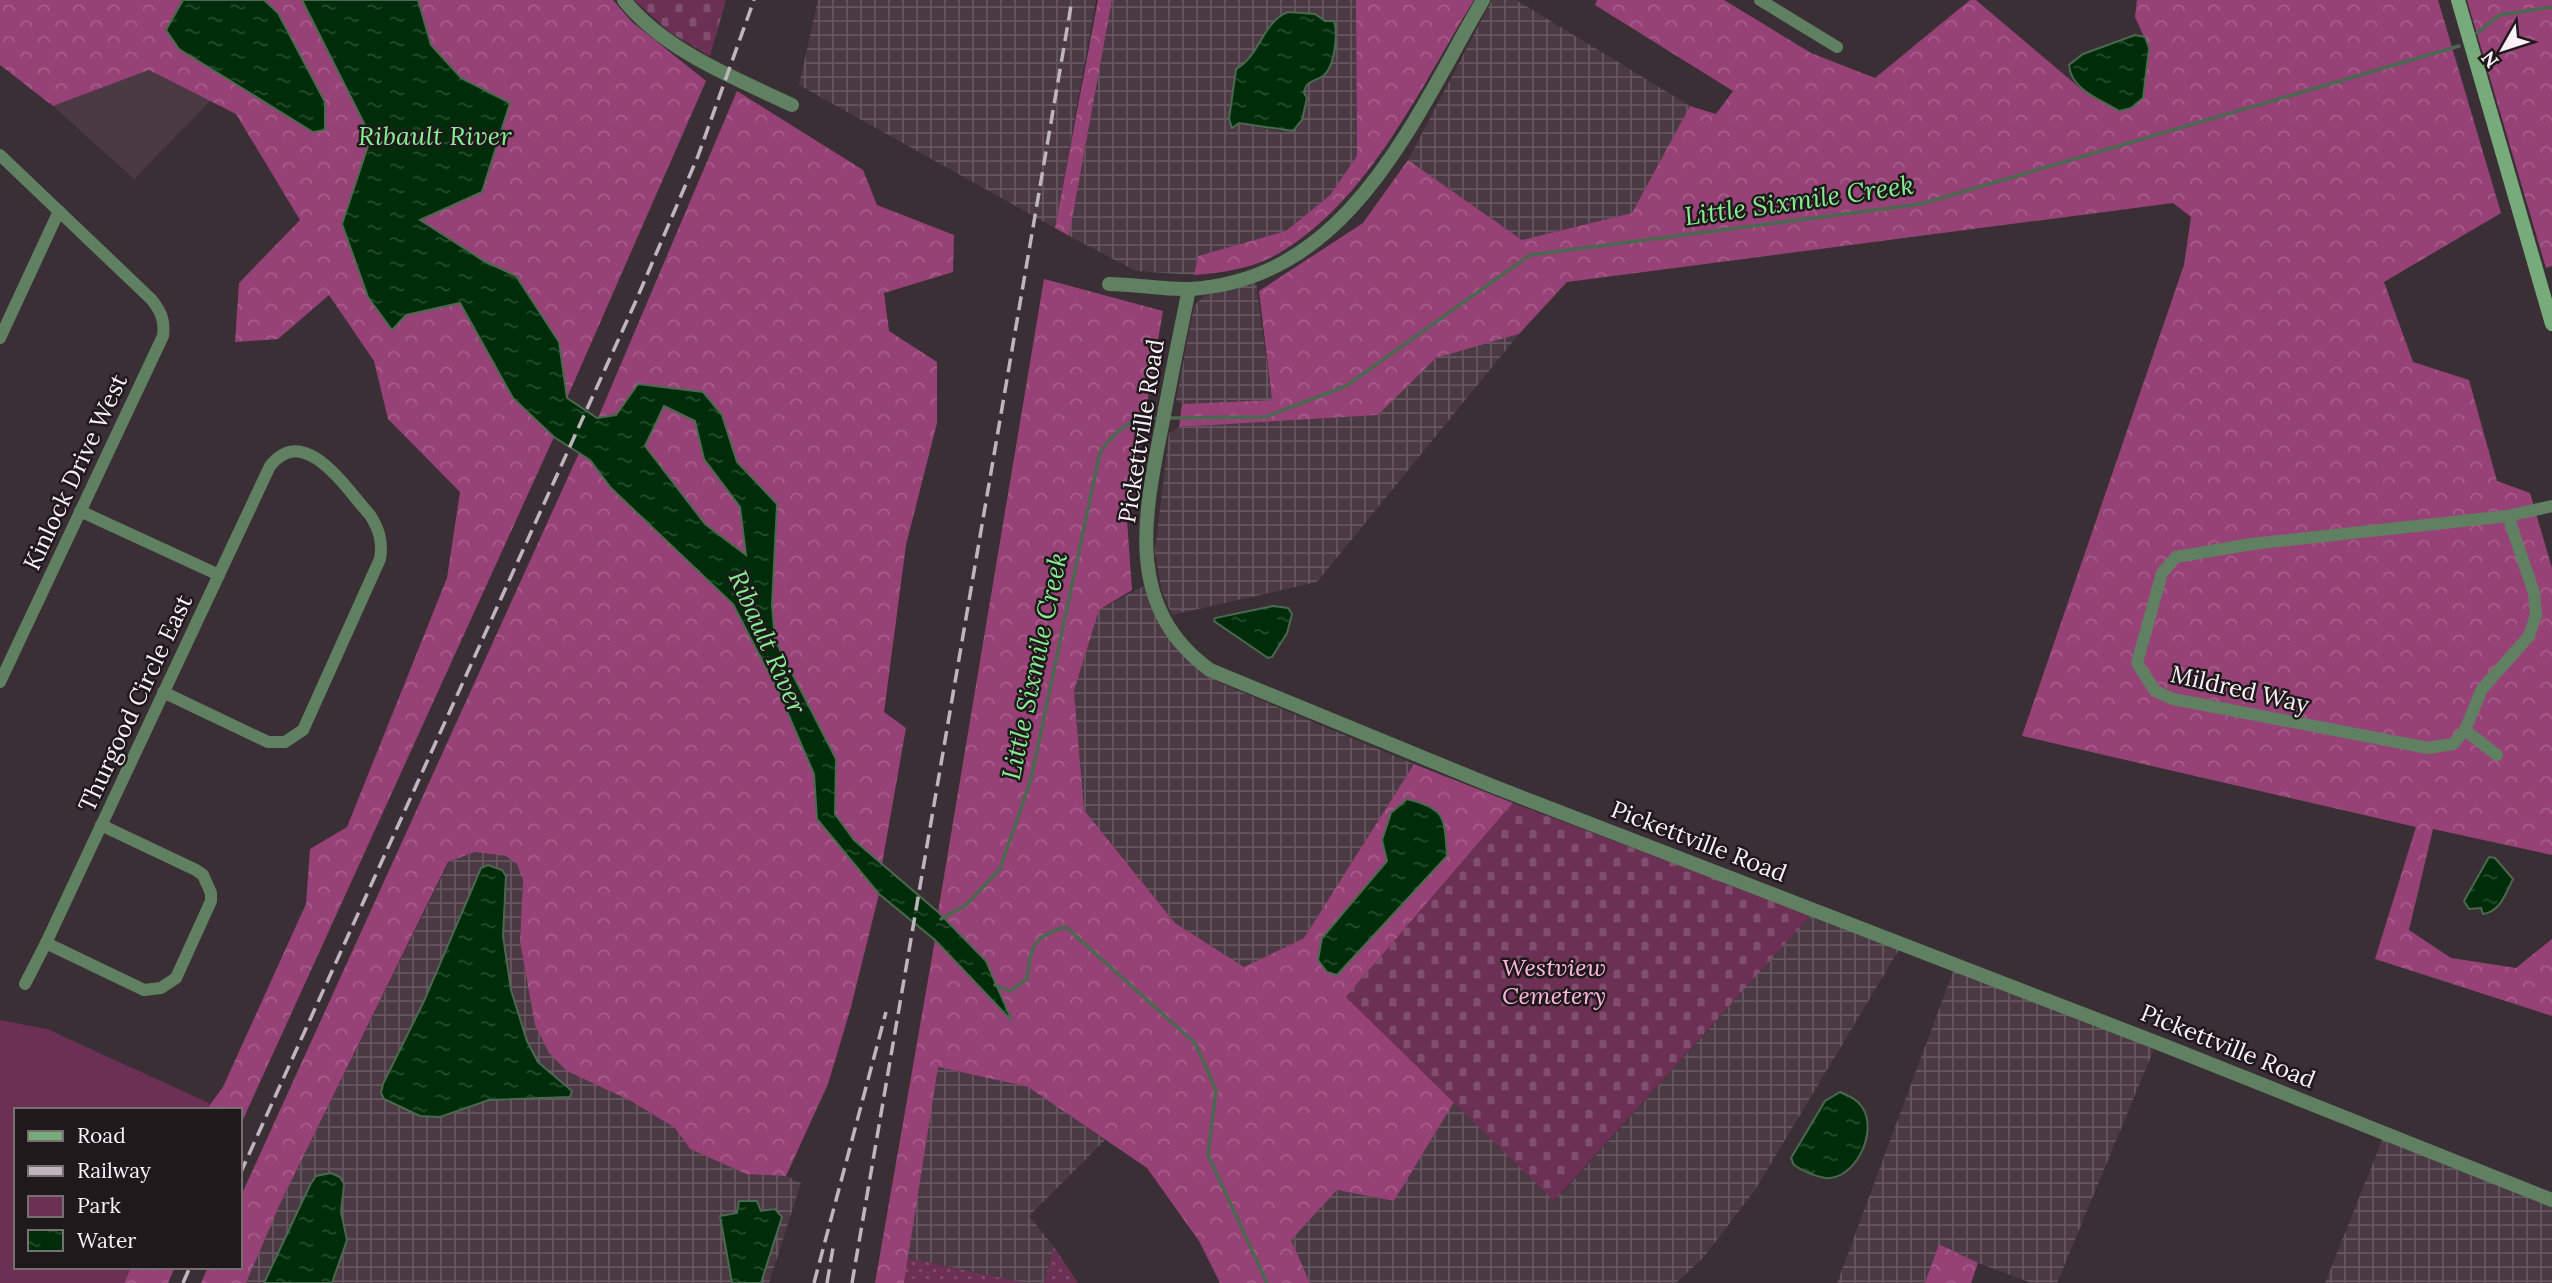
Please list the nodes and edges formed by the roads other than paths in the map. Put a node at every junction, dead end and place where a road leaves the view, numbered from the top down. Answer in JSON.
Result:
{"nodes":[{"id":1,"x":624,"y":0,"type":"edge"},
{"id":2,"x":1483,"y":0,"type":"edge"},
{"id":3,"x":1760,"y":0,"type":"edge"},
{"id":4,"x":2458,"y":0,"type":"edge"},
{"id":5,"x":1837,"y":47,"type":"dead end"},
{"id":6,"x":792,"y":105,"type":"dead end"},
{"id":7,"x":0,"y":155,"type":"edge"},
{"id":8,"x":59,"y":211,"type":"junction"},
{"id":9,"x":2546,"y":281,"type":"edge"},
{"id":10,"x":1110,"y":284,"type":"dead end"},
{"id":11,"x":1189,"y":289,"type":"junction"},
{"id":12,"x":2552,"y":324,"type":"edge"},
{"id":13,"x":0,"y":338,"type":"edge"},
{"id":14,"x":2552,"y":506,"type":"edge"},
{"id":15,"x":80,"y":511,"type":"junction"},
{"id":16,"x":2508,"y":516,"type":"junction"},
{"id":17,"x":219,"y":575,"type":"junction"},
{"id":18,"x":0,"y":682,"type":"edge"},
{"id":19,"x":163,"y":692,"type":"junction"},
{"id":20,"x":2465,"y":730,"type":"junction"},
{"id":21,"x":2497,"y":755,"type":"dead end"},
{"id":22,"x":101,"y":825,"type":"junction"},
{"id":23,"x":46,"y":943,"type":"junction"},
{"id":24,"x":25,"y":984,"type":"dead end"},
{"id":25,"x":2552,"y":1200,"type":"edge"}],
"edges":[{"from":1,"to":6,"type":"street"},
{"from":2,"to":11,"type":"street"},
{"from":3,"to":5,"type":"street"},
{"from":4,"to":9,"type":"main road"},
{"from":7,"to":8,"type":"street"},
{"from":8,"to":13,"type":"street"},
{"from":8,"to":15,"type":"street","name":"Kinlock Drive West"},
{"from":9,"to":12,"type":"main road"},
{"from":10,"to":11,"type":"street"},
{"from":11,"to":25,"type":"street","name":"Pickettville Road"},
{"from":14,"to":16,"type":"street","name":"Mildred Way"},
{"from":15,"to":17,"type":"street"},
{"from":15,"to":18,"type":"street","name":"Kinlock Drive West"},
{"from":16,"to":20,"type":"street"},
{"from":16,"to":20,"type":"street","name":"Mildred Way"},
{"from":17,"to":19,"type":"street","name":"Thurgood Circle East"},
{"from":17,"to":19,"type":"street","name":"Thurgood Circle East"},
{"from":19,"to":22,"type":"street","name":"Thurgood Circle East"},
{"from":20,"to":21,"type":"street"},
{"from":22,"to":23,"type":"street","name":"Thurgood Circle East"},
{"from":22,"to":23,"type":"street"},
{"from":23,"to":24,"type":"street","name":"Thurgood Circle East"}]}
